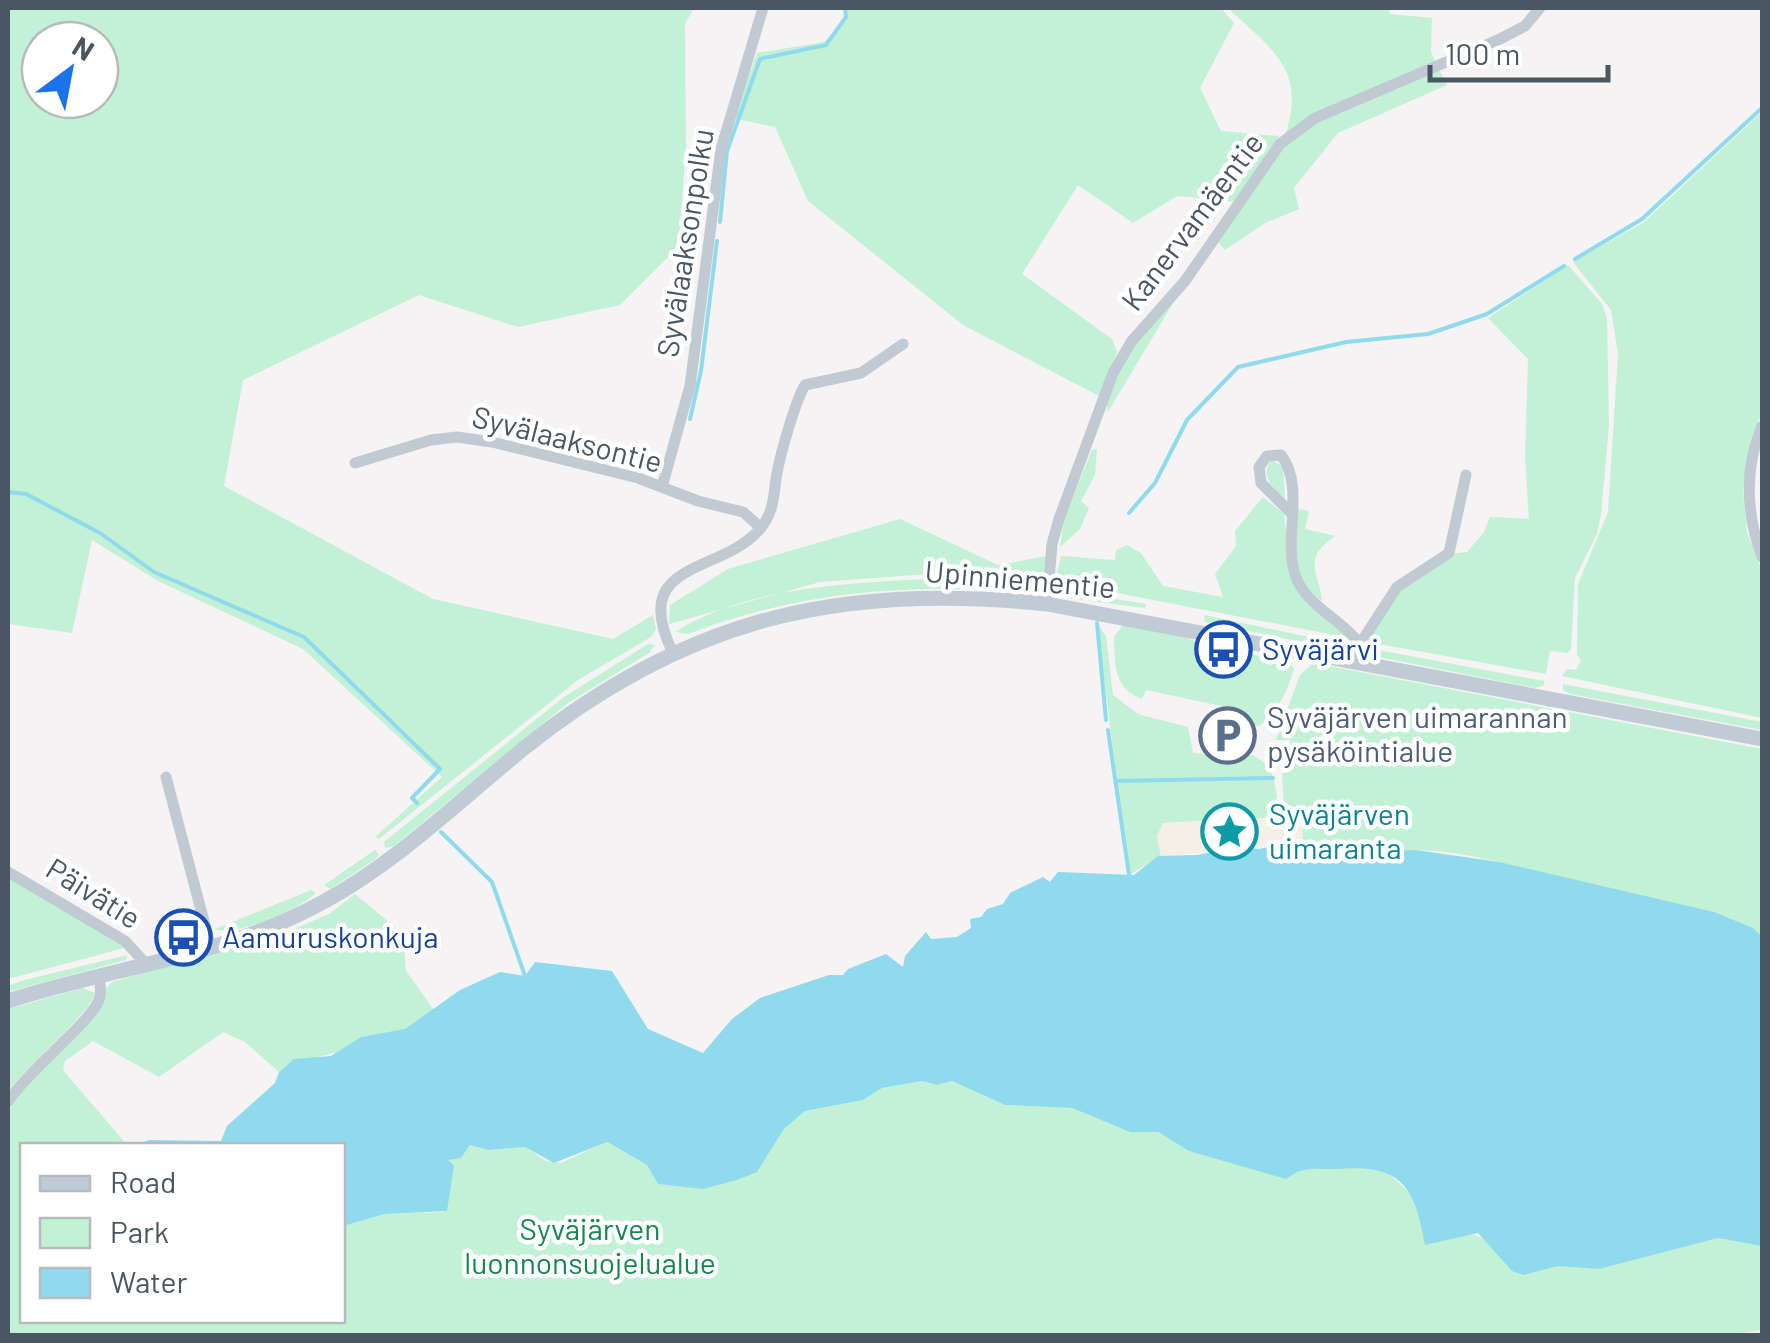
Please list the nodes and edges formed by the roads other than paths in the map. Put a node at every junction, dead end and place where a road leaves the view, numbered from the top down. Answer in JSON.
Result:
{"nodes":[{"id":1,"x":763,"y":8,"type":"edge"},
{"id":2,"x":1540,"y":8,"type":"edge"},
{"id":3,"x":904,"y":344,"type":"dead end"},
{"id":4,"x":1762,"y":426,"type":"edge"},
{"id":5,"x":356,"y":464,"type":"dead end"},
{"id":6,"x":1466,"y":475,"type":"dead end"},
{"id":7,"x":662,"y":487,"type":"junction"},
{"id":8,"x":1290,"y":512,"type":"junction"},
{"id":9,"x":761,"y":528,"type":"junction"},
{"id":10,"x":1762,"y":556,"type":"edge"},
{"id":11,"x":1048,"y":604,"type":"junction"},
{"id":12,"x":1360,"y":644,"type":"junction"},
{"id":13,"x":672,"y":652,"type":"junction"},
{"id":14,"x":1356,"y":662,"type":"junction"},
{"id":15,"x":1762,"y":740,"type":"edge"},
{"id":16,"x":166,"y":777,"type":"dead end"},
{"id":17,"x":8,"y":872,"type":"edge"},
{"id":18,"x":210,"y":948,"type":"junction"},
{"id":19,"x":147,"y":965,"type":"junction"},
{"id":20,"x":99,"y":976,"type":"junction"},
{"id":21,"x":8,"y":1001,"type":"edge"},
{"id":22,"x":8,"y":1102,"type":"edge"}],
"edges":[{"from":1,"to":7,"type":"street","name":"Syvälaaksonpolku"},
{"from":2,"to":11,"type":"street","name":"Kanervamäentie"},
{"from":3,"to":9,"type":"street"},
{"from":4,"to":10,"type":"street"},
{"from":5,"to":7,"type":"street","name":"Syvälaaksontie"},
{"from":6,"to":12,"type":"street"},
{"from":7,"to":9,"type":"street","name":"Syvälaaksontie"},
{"from":8,"to":8,"type":"street"},
{"from":8,"to":12,"type":"street"},
{"from":9,"to":13,"type":"street"},
{"from":11,"to":13,"type":"main road","name":"Upinniementie"},
{"from":11,"to":14,"type":"main road","name":"Upinniementie"},
{"from":12,"to":14,"type":"street"},
{"from":13,"to":18,"type":"main road","name":"Upinniementie"},
{"from":14,"to":15,"type":"main road","name":"Upinniementie"},
{"from":16,"to":18,"type":"street"},
{"from":17,"to":19,"type":"street","name":"Päivätie"},
{"from":18,"to":19,"type":"main road","name":"Upinniementie"},
{"from":19,"to":20,"type":"main road","name":"Upinniementie"},
{"from":20,"to":21,"type":"main road","name":"Upinniementie"},
{"from":20,"to":22,"type":"street"}]}
